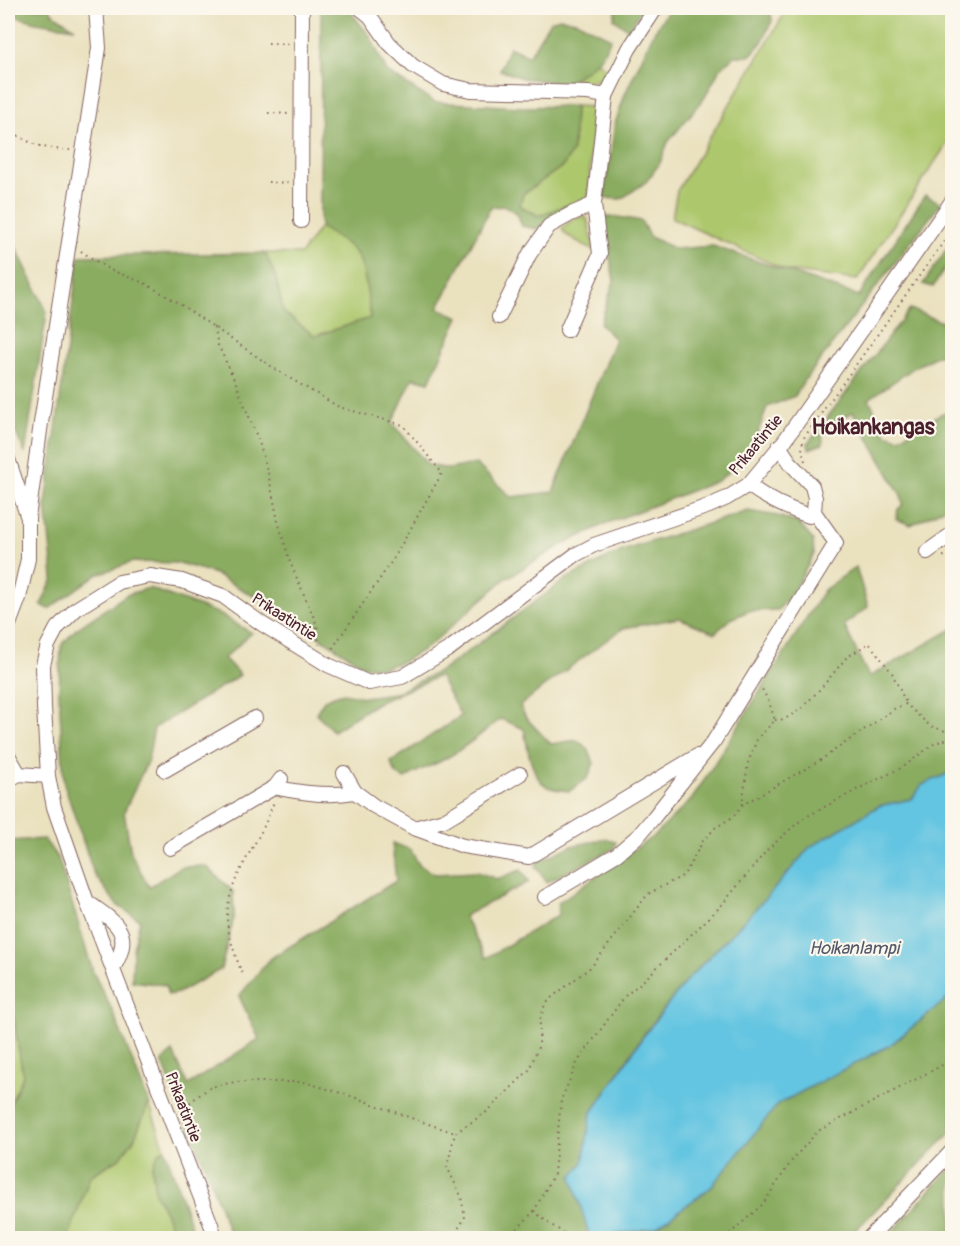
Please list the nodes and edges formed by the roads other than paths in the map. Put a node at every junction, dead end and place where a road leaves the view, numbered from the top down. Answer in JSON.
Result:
{"nodes":[{"id":1,"x":96,"y":8,"type":"edge"},
{"id":2,"x":302,"y":8,"type":"edge"},
{"id":3,"x":360,"y":8,"type":"edge"},
{"id":4,"x":656,"y":8,"type":"edge"},
{"id":5,"x":606,"y":96,"type":"junction"},
{"id":6,"x":952,"y":201,"type":"edge"},
{"id":7,"x":594,"y":204,"type":"junction"},
{"id":8,"x":301,"y":220,"type":"dead end"},
{"id":9,"x":498,"y":317,"type":"dead end"},
{"id":10,"x":567,"y":330,"type":"dead end"},
{"id":11,"x":779,"y":446,"type":"junction"},
{"id":12,"x":8,"y":459,"type":"edge"},
{"id":13,"x":748,"y":485,"type":"junction"},
{"id":14,"x":814,"y":512,"type":"junction"},
{"id":15,"x":28,"y":518,"type":"junction"},
{"id":16,"x":952,"y":534,"type":"edge"},
{"id":17,"x":927,"y":552,"type":"dead end"},
{"id":18,"x":9,"y":619,"type":"edge"},
{"id":19,"x":255,"y":718,"type":"dead end"},
{"id":20,"x":707,"y":750,"type":"junction"},
{"id":21,"x":8,"y":755,"type":"edge"},
{"id":22,"x":165,"y":770,"type":"dead end"},
{"id":23,"x":344,"y":773,"type":"dead end"},
{"id":24,"x":520,"y":774,"type":"dead end"},
{"id":25,"x":48,"y":776,"type":"junction"},
{"id":26,"x":13,"y":777,"type":"edge"},
{"id":27,"x":356,"y":792,"type":"junction"},
{"id":28,"x":414,"y":828,"type":"junction"},
{"id":29,"x":170,"y":848,"type":"dead end"},
{"id":30,"x":545,"y":897,"type":"dead end"},
{"id":31,"x":87,"y":902,"type":"junction"},
{"id":32,"x":113,"y":968,"type":"junction"},
{"id":33,"x":952,"y":1151,"type":"edge"},
{"id":34,"x":214,"y":1239,"type":"edge"},
{"id":35,"x":869,"y":1239,"type":"edge"}],
"edges":[{"from":1,"to":15,"type":"street"},
{"from":2,"to":8,"type":"street"},
{"from":3,"to":5,"type":"street"},
{"from":4,"to":5,"type":"street"},
{"from":5,"to":7,"type":"street"},
{"from":6,"to":11,"type":"street","name":"Prikaatintie"},
{"from":7,"to":9,"type":"street"},
{"from":7,"to":10,"type":"street"},
{"from":11,"to":13,"type":"street","name":"Prikaatintie"},
{"from":11,"to":14,"type":"street"},
{"from":12,"to":15,"type":"street"},
{"from":13,"to":14,"type":"street"},
{"from":13,"to":25,"type":"street","name":"Prikaatintie"},
{"from":14,"to":20,"type":"street"},
{"from":15,"to":18,"type":"street"},
{"from":16,"to":17,"type":"street"},
{"from":19,"to":22,"type":"street"},
{"from":20,"to":28,"type":"street"},
{"from":20,"to":30,"type":"street"},
{"from":21,"to":26,"type":"street"},
{"from":23,"to":27,"type":"street"},
{"from":24,"to":28,"type":"street"},
{"from":25,"to":26,"type":"street"},
{"from":25,"to":31,"type":"street","name":"Prikaatintie"},
{"from":27,"to":28,"type":"street"},
{"from":27,"to":29,"type":"street"},
{"from":31,"to":32,"type":"street","name":"Prikaatintie"},
{"from":31,"to":32,"type":"street"},
{"from":32,"to":34,"type":"street","name":"Prikaatintie"},
{"from":33,"to":35,"type":"street"}]}
